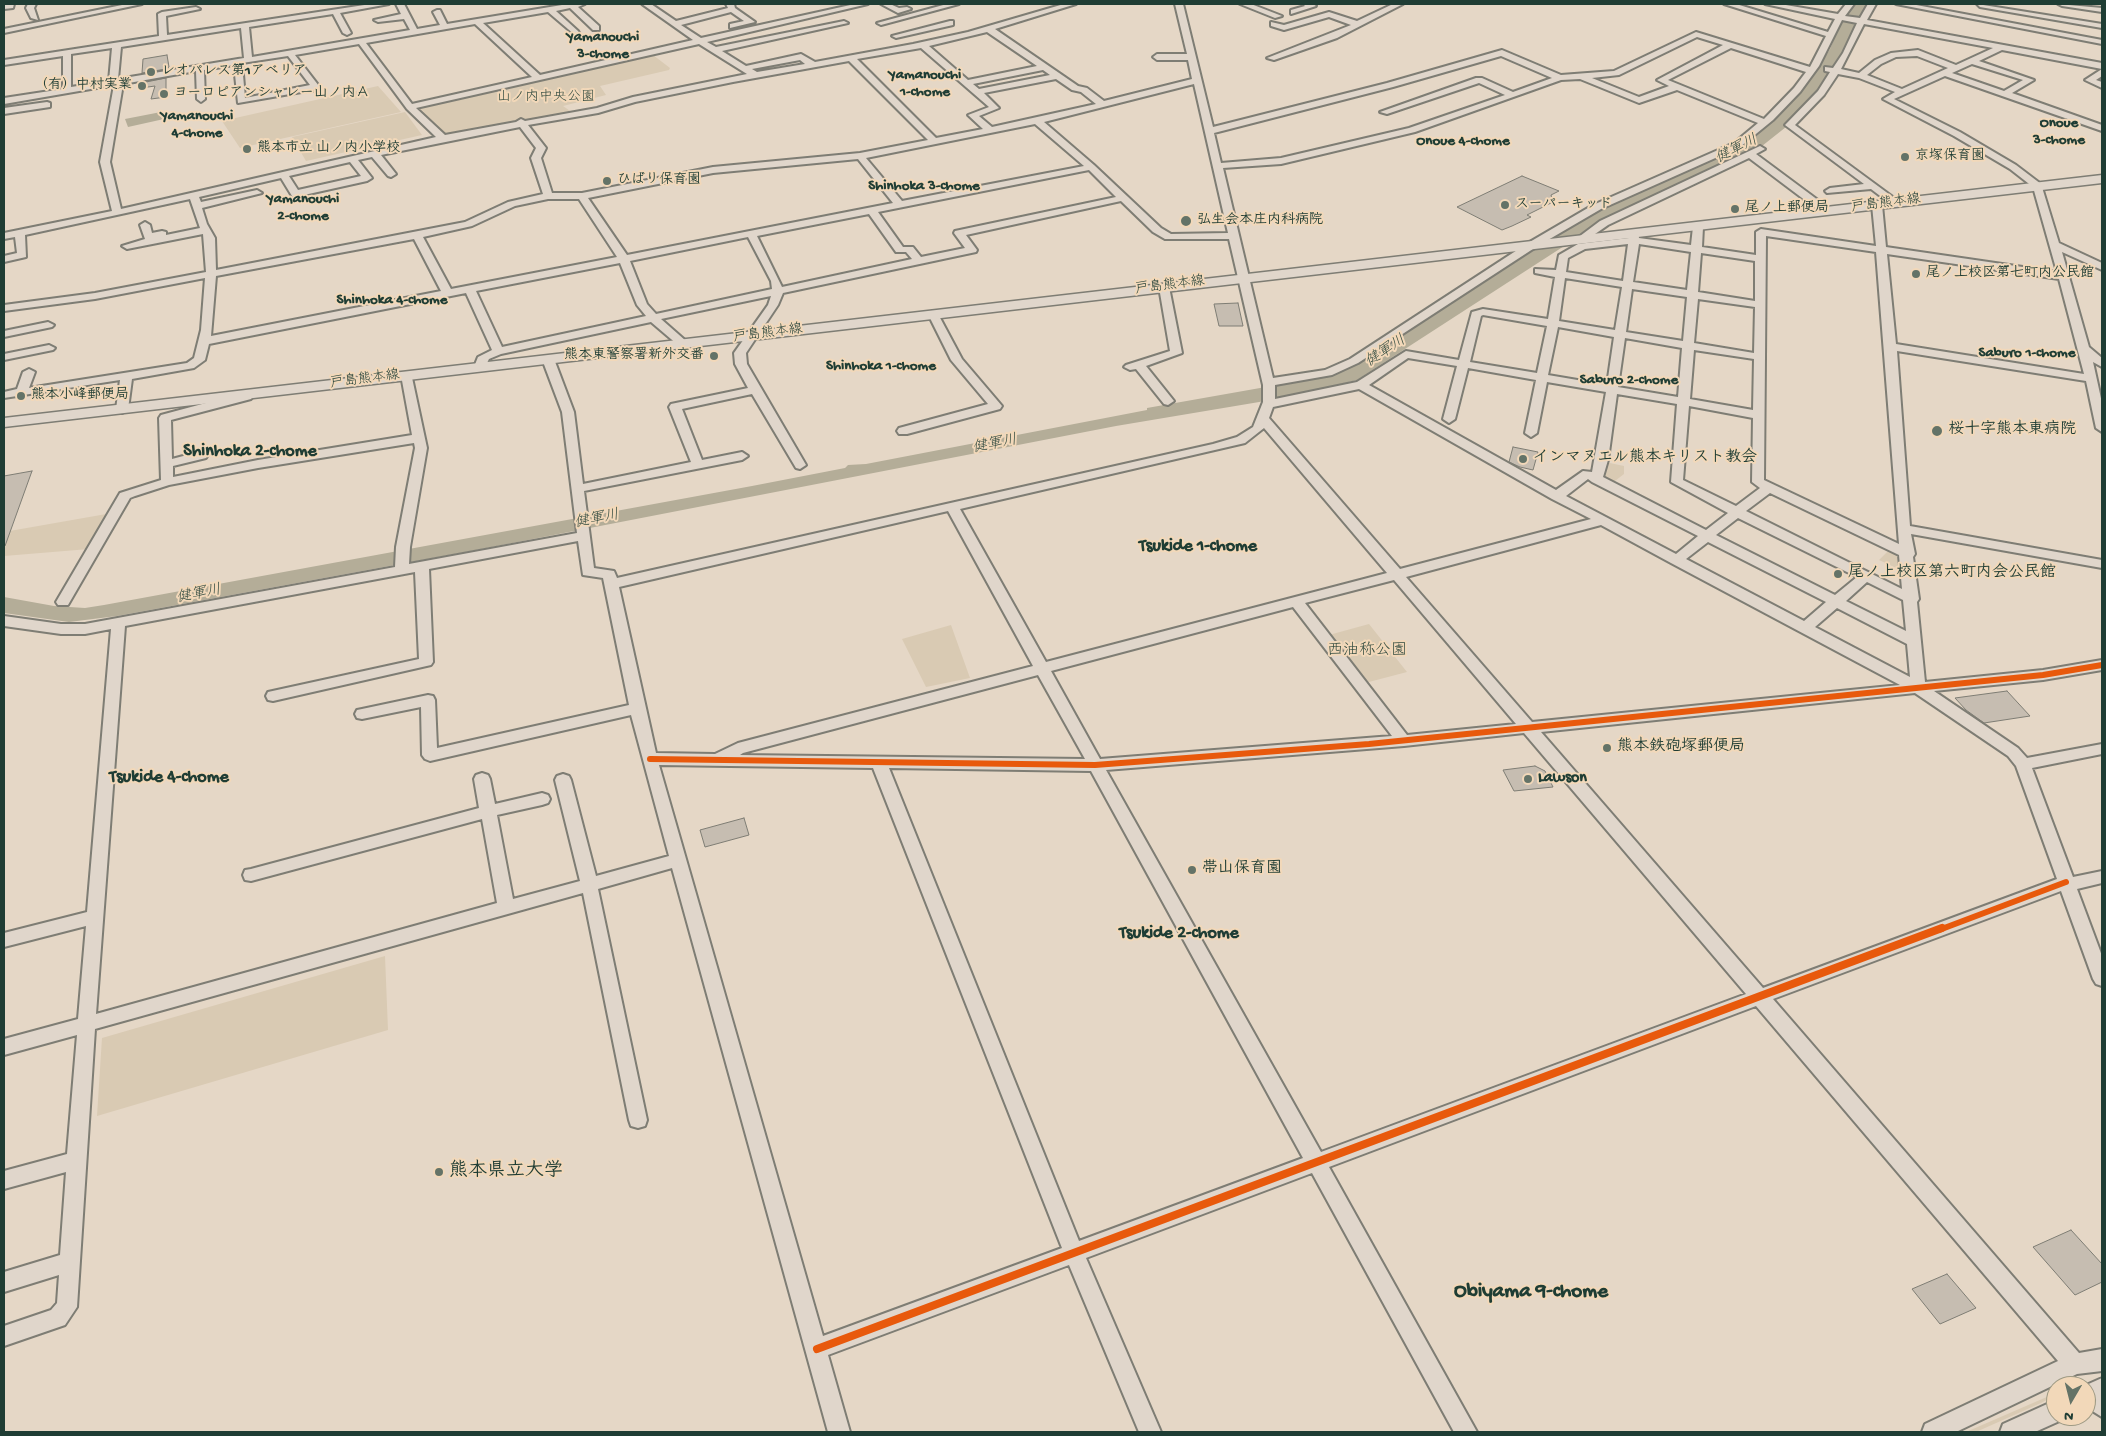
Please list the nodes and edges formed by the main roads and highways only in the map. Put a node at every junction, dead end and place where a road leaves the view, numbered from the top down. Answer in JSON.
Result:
{"nodes":[{"id":1,"x":2102,"y":179,"type":"edge"},
{"id":2,"x":1581,"y":239,"type":"joint"},
{"id":3,"x":4,"y":423,"type":"edge"}],
"edges":[{"from":1,"to":2,"type":"main road","name":"戸島熊本線"},
{"from":2,"to":3,"type":"main road","name":"戸島熊本線"}]}
